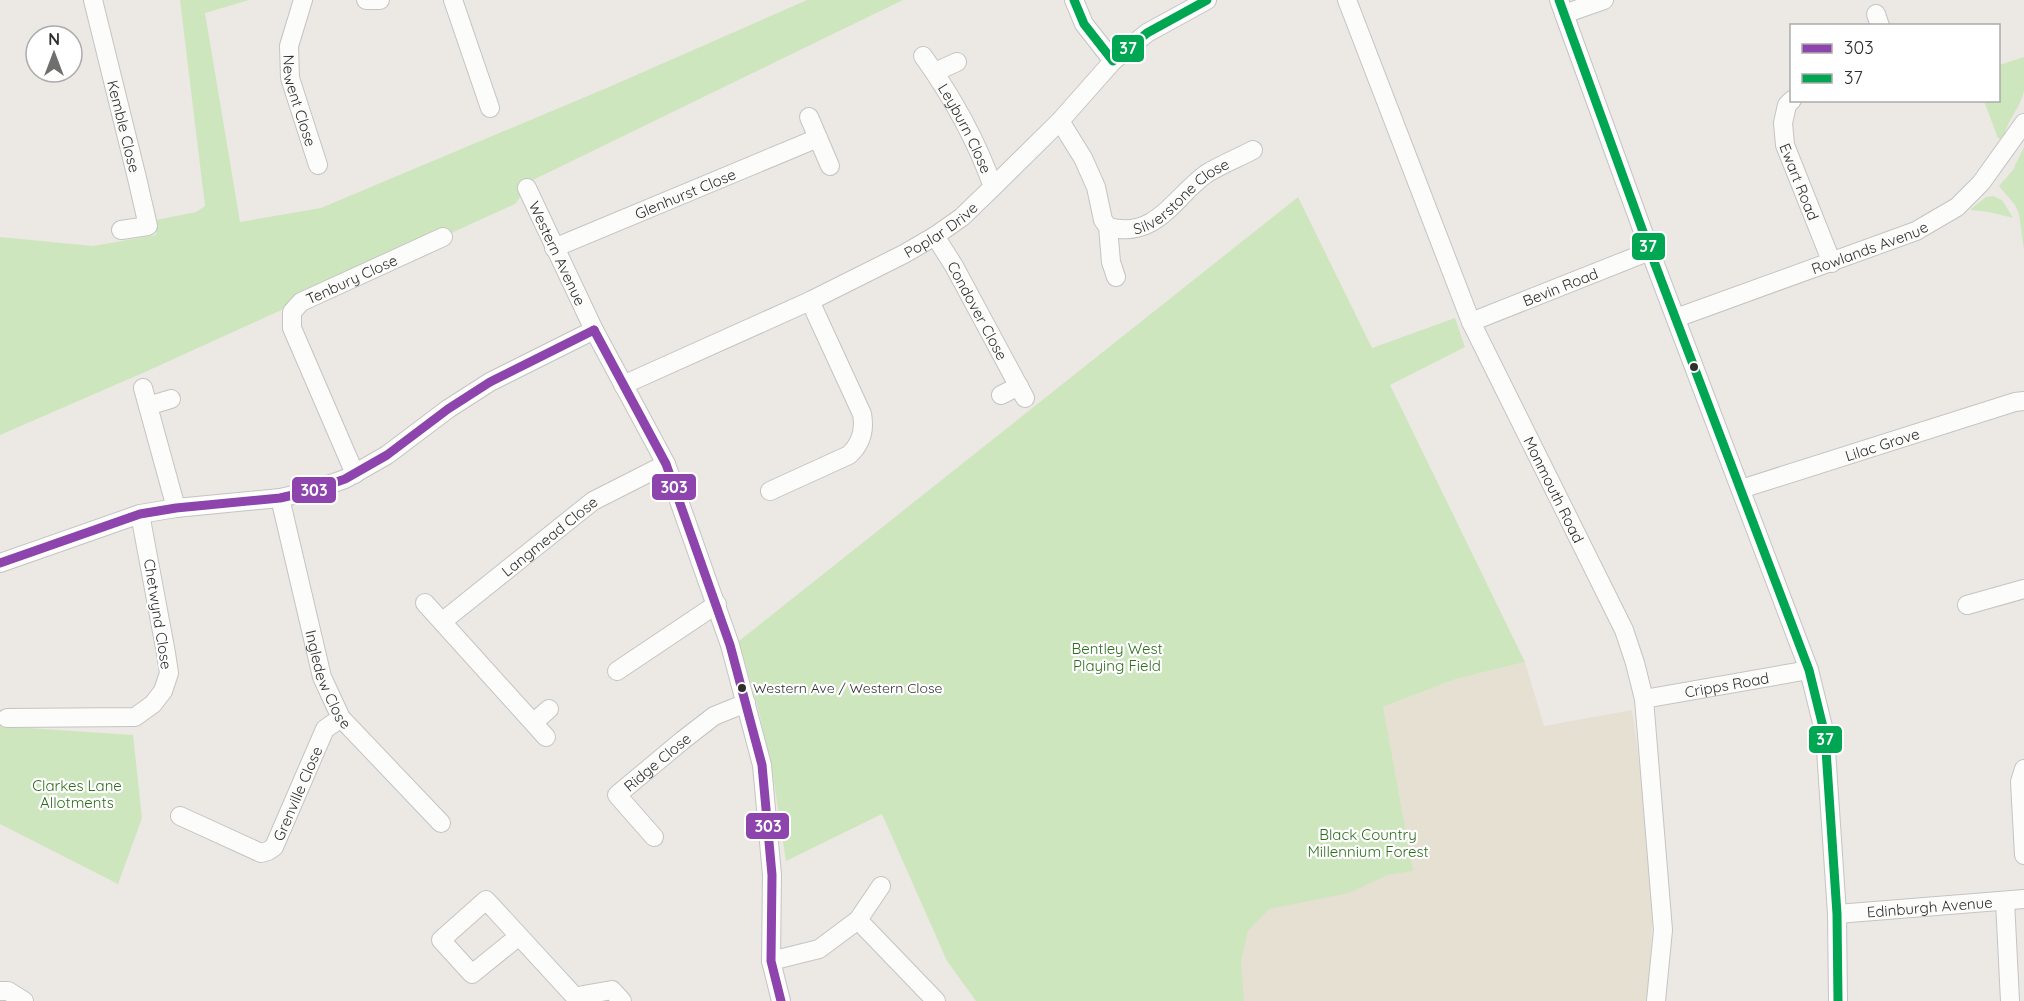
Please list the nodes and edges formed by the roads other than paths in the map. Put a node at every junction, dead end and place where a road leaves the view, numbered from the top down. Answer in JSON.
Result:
{"nodes":[{"id":1,"x":93,"y":0,"type":"edge"},
{"id":2,"x":303,"y":0,"type":"edge"},
{"id":3,"x":366,"y":0,"type":"edge"},
{"id":4,"x":380,"y":0,"type":"edge"},
{"id":5,"x":453,"y":0,"type":"edge"},
{"id":6,"x":1074,"y":0,"type":"edge"},
{"id":7,"x":1207,"y":0,"type":"edge"},
{"id":8,"x":1347,"y":0,"type":"edge"},
{"id":9,"x":1604,"y":0,"type":"edge"},
{"id":10,"x":1561,"y":7,"type":"edge"},
{"id":11,"x":923,"y":56,"type":"dead end"},
{"id":12,"x":1113,"y":61,"type":"junction"},
{"id":13,"x":957,"y":62,"type":"dead end"},
{"id":14,"x":935,"y":72,"type":"junction"},
{"id":15,"x":1790,"y":102,"type":"edge"},
{"id":16,"x":490,"y":108,"type":"dead end"},
{"id":17,"x":809,"y":117,"type":"dead end"},
{"id":18,"x":1059,"y":121,"type":"junction"},
{"id":19,"x":2024,"y":123,"type":"edge"},
{"id":20,"x":818,"y":138,"type":"junction"},
{"id":21,"x":1252,"y":150,"type":"dead end"},
{"id":22,"x":318,"y":165,"type":"dead end"},
{"id":23,"x":830,"y":166,"type":"dead end"},
{"id":24,"x":993,"y":187,"type":"junction"},
{"id":25,"x":526,"y":188,"type":"dead end"},
{"id":26,"x":1108,"y":227,"type":"junction"},
{"id":27,"x":121,"y":230,"type":"dead end"},
{"id":28,"x":935,"y":236,"type":"junction"},
{"id":29,"x":443,"y":237,"type":"dead end"},
{"id":30,"x":554,"y":248,"type":"junction"},
{"id":31,"x":1650,"y":251,"type":"junction"},
{"id":32,"x":1832,"y":263,"type":"junction"},
{"id":33,"x":1116,"y":277,"type":"dead end"},
{"id":34,"x":810,"y":302,"type":"junction"},
{"id":35,"x":1676,"y":318,"type":"junction"},
{"id":36,"x":1471,"y":322,"type":"junction"},
{"id":37,"x":594,"y":330,"type":"junction"},
{"id":38,"x":623,"y":385,"type":"junction"},
{"id":39,"x":1001,"y":395,"type":"dead end"},
{"id":40,"x":171,"y":399,"type":"dead end"},
{"id":41,"x":2024,"y":401,"type":"edge"},
{"id":42,"x":666,"y":465,"type":"junction"},
{"id":43,"x":355,"y":474,"type":"junction"},
{"id":44,"x":1741,"y":489,"type":"junction"},
{"id":45,"x":770,"y":491,"type":"dead end"},
{"id":46,"x":280,"y":498,"type":"junction"},
{"id":47,"x":176,"y":508,"type":"junction"},
{"id":48,"x":140,"y":514,"type":"junction"},
{"id":49,"x":0,"y":563,"type":"edge"},
{"id":50,"x":2024,"y":589,"type":"edge"},
{"id":51,"x":425,"y":603,"type":"dead end"},
{"id":52,"x":717,"y":604,"type":"junction"},
{"id":53,"x":1967,"y":605,"type":"dead end"},
{"id":54,"x":442,"y":621,"type":"junction"},
{"id":55,"x":1809,"y":670,"type":"junction"},
{"id":56,"x":617,"y":671,"type":"dead end"},
{"id":57,"x":1644,"y":699,"type":"junction"},
{"id":58,"x":746,"y":703,"type":"junction"},
{"id":59,"x":549,"y":709,"type":"dead end"},
{"id":60,"x":6,"y":718,"type":"dead end"},
{"id":61,"x":341,"y":718,"type":"junction"},
{"id":62,"x":534,"y":723,"type":"junction"},
{"id":63,"x":546,"y":737,"type":"dead end"},
{"id":64,"x":2024,"y":769,"type":"edge"},
{"id":65,"x":180,"y":816,"type":"dead end"},
{"id":66,"x":441,"y":823,"type":"dead end"},
{"id":67,"x":654,"y":837,"type":"dead end"},
{"id":68,"x":2024,"y":855,"type":"edge"},
{"id":69,"x":881,"y":886,"type":"dead end"},
{"id":70,"x":2024,"y":899,"type":"edge"},
{"id":71,"x":2005,"y":901,"type":"junction"},
{"id":72,"x":1837,"y":914,"type":"junction"},
{"id":73,"x":858,"y":920,"type":"junction"},
{"id":74,"x":519,"y":936,"type":"dead end"},
{"id":75,"x":771,"y":961,"type":"junction"},
{"id":76,"x":0,"y":991,"type":"edge"},
{"id":77,"x":578,"y":1000,"type":"edge"},
{"id":78,"x":24,"y":1001,"type":"edge"},
{"id":79,"x":622,"y":1001,"type":"edge"},
{"id":80,"x":781,"y":1001,"type":"edge"},
{"id":81,"x":936,"y":1001,"type":"edge"},
{"id":82,"x":1656,"y":1001,"type":"edge"},
{"id":83,"x":1838,"y":1001,"type":"edge"},
{"id":84,"x":2010,"y":1001,"type":"edge"}],
"edges":[{"from":1,"to":27,"type":"street","name":"Kemble Close"},
{"from":2,"to":22,"type":"street","name":"Newent Close"},
{"from":3,"to":4,"type":"street"},
{"from":5,"to":16,"type":"street"},
{"from":6,"to":12,"type":"street"},
{"from":7,"to":12,"type":"street","name":"Poplar Drive"},
{"from":8,"to":36,"type":"street","name":"Monmouth Road"},
{"from":9,"to":10,"type":"street"},
{"from":10,"to":31,"type":"street"},
{"from":11,"to":14,"type":"street","name":"Leyburn Close"},
{"from":12,"to":18,"type":"street","name":"Poplar Drive"},
{"from":13,"to":14,"type":"street","name":"Leyburn Close"},
{"from":14,"to":24,"type":"street","name":"Leyburn Close"},
{"from":15,"to":32,"type":"street","name":"Ewart Road"},
{"from":17,"to":20,"type":"street"},
{"from":18,"to":24,"type":"street","name":"Poplar Drive"},
{"from":18,"to":26,"type":"street","name":"Silverstone Close"},
{"from":19,"to":32,"type":"street","name":"Rowlands Avenue"},
{"from":20,"to":23,"type":"street"},
{"from":20,"to":30,"type":"street","name":"Glenhurst Close"},
{"from":21,"to":26,"type":"street","name":"Silverstone Close"},
{"from":24,"to":28,"type":"street","name":"Poplar Drive"},
{"from":25,"to":30,"type":"street","name":"Western Avenue"},
{"from":26,"to":33,"type":"street","name":"Silverstone Close"},
{"from":28,"to":34,"type":"street","name":"Poplar Drive"},
{"from":28,"to":39,"type":"street","name":"Condover Close"},
{"from":29,"to":43,"type":"street","name":"Tenbury Close"},
{"from":30,"to":37,"type":"street","name":"Western Avenue"},
{"from":31,"to":35,"type":"street"},
{"from":31,"to":36,"type":"street","name":"Bevin Road"},
{"from":32,"to":35,"type":"street","name":"Rowlands Avenue"},
{"from":34,"to":38,"type":"street","name":"Poplar Drive"},
{"from":34,"to":45,"type":"street"},
{"from":35,"to":44,"type":"street"},
{"from":36,"to":57,"type":"street","name":"Monmouth Road"},
{"from":37,"to":38,"type":"street","name":"Western Avenue"},
{"from":37,"to":43,"type":"street"},
{"from":38,"to":42,"type":"street","name":"Western Avenue"},
{"from":40,"to":47,"type":"street"},
{"from":41,"to":44,"type":"street","name":"Lilac Grove"},
{"from":42,"to":52,"type":"street","name":"Western Avenue"},
{"from":42,"to":54,"type":"street","name":"Langmead Close"},
{"from":43,"to":46,"type":"street"},
{"from":44,"to":55,"type":"street"},
{"from":46,"to":47,"type":"street"},
{"from":46,"to":61,"type":"street","name":"Ingledew Close"},
{"from":47,"to":48,"type":"street"},
{"from":48,"to":49,"type":"street"},
{"from":48,"to":60,"type":"street","name":"Chetwynd Close"},
{"from":50,"to":53,"type":"street"},
{"from":51,"to":54,"type":"street"},
{"from":52,"to":56,"type":"street"},
{"from":52,"to":58,"type":"street","name":"Western Avenue"},
{"from":54,"to":62,"type":"street"},
{"from":55,"to":57,"type":"street","name":"Cripps Road"},
{"from":55,"to":72,"type":"street"},
{"from":57,"to":82,"type":"street","name":"Monmouth Road"},
{"from":58,"to":67,"type":"street","name":"Ridge Close"},
{"from":58,"to":75,"type":"street","name":"Western Avenue"},
{"from":59,"to":62,"type":"street"},
{"from":61,"to":65,"type":"street","name":"Grenville Close"},
{"from":61,"to":66,"type":"street","name":"Ingledew Close"},
{"from":62,"to":63,"type":"street"},
{"from":64,"to":68,"type":"street"},
{"from":69,"to":73,"type":"street"},
{"from":70,"to":71,"type":"street","name":"Edinburgh Avenue"},
{"from":71,"to":72,"type":"street","name":"Edinburgh Avenue"},
{"from":71,"to":84,"type":"street"},
{"from":72,"to":83,"type":"street"},
{"from":73,"to":75,"type":"street"},
{"from":73,"to":81,"type":"street"},
{"from":74,"to":77,"type":"street"},
{"from":75,"to":80,"type":"street","name":"Western Avenue"},
{"from":76,"to":78,"type":"street"},
{"from":77,"to":79,"type":"street"}]}
